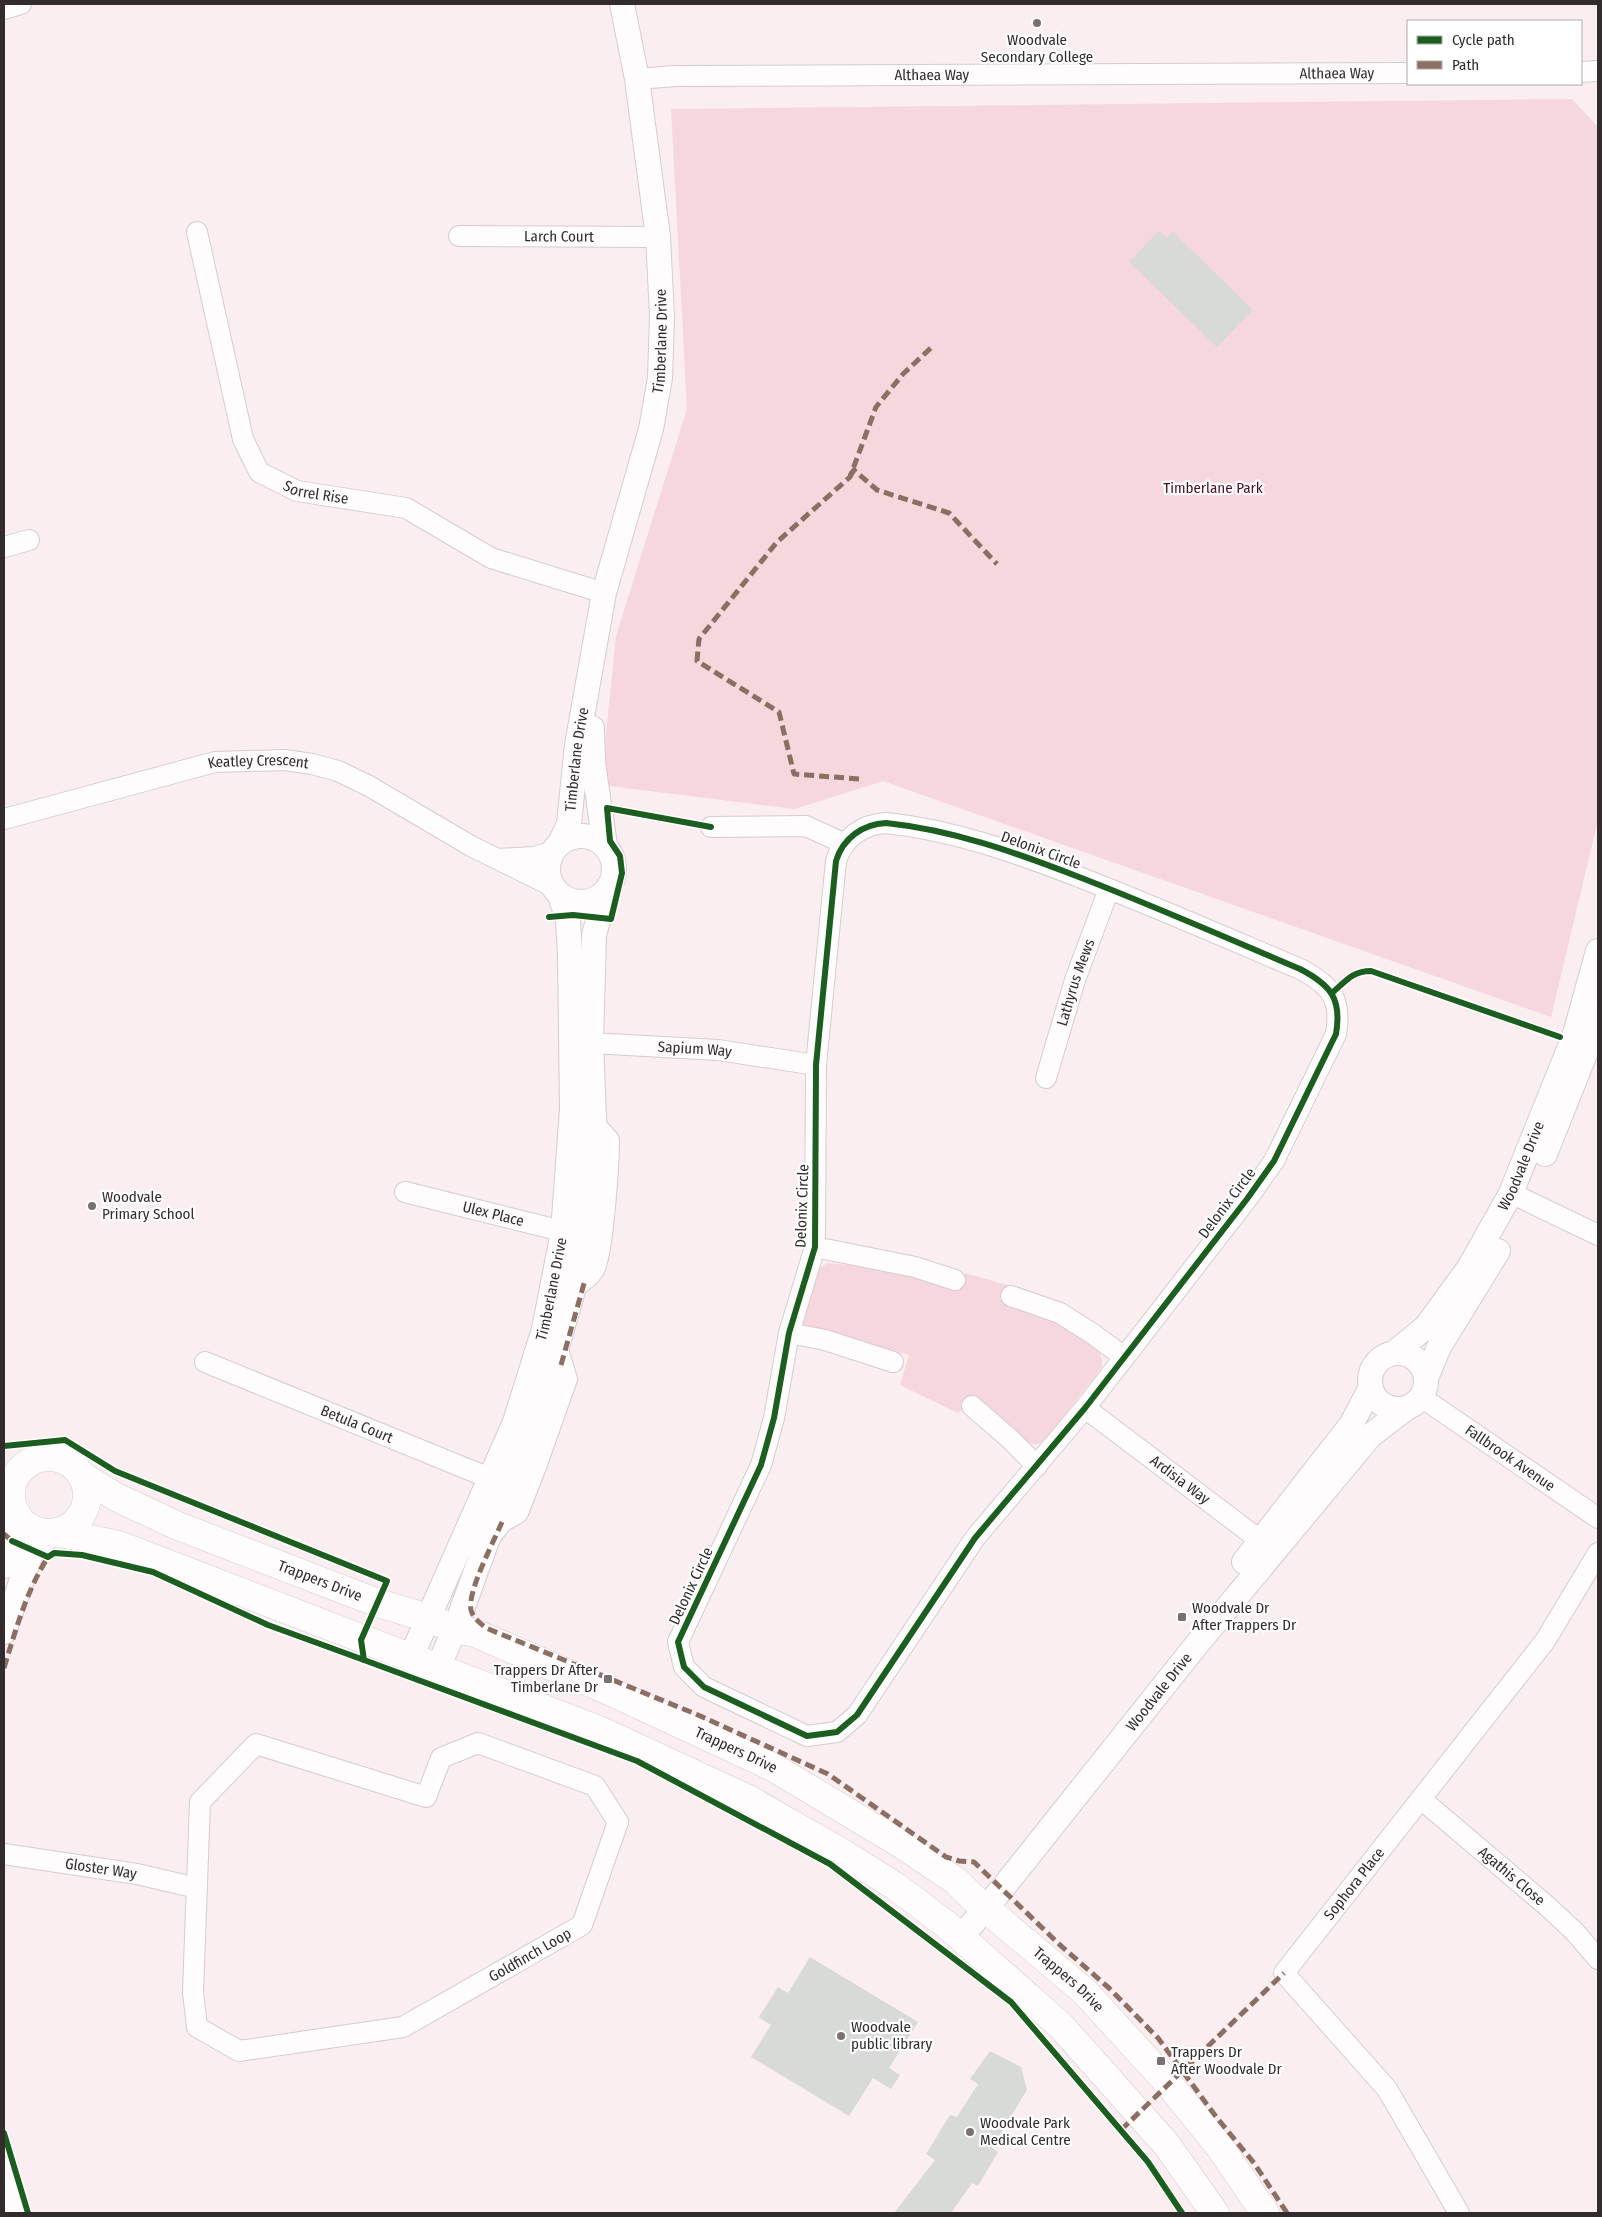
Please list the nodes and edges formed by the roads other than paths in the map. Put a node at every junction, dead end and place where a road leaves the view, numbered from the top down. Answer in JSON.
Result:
{"nodes":[{"id":1,"x":21,"y":4,"type":"edge"},
{"id":2,"x":622,"y":4,"type":"edge"},
{"id":3,"x":4,"y":9,"type":"edge"},
{"id":4,"x":1598,"y":71,"type":"edge"},
{"id":5,"x":1582,"y":72,"type":"edge"},
{"id":6,"x":1407,"y":73,"type":"edge"},
{"id":7,"x":637,"y":79,"type":"junction"},
{"id":8,"x":198,"y":232,"type":"dead end"},
{"id":9,"x":459,"y":236,"type":"dead end"},
{"id":10,"x":658,"y":238,"type":"junction"},
{"id":11,"x":29,"y":540,"type":"dead end"},
{"id":12,"x":4,"y":547,"type":"edge"},
{"id":13,"x":604,"y":593,"type":"junction"},
{"id":14,"x":591,"y":674,"type":"junction"},
{"id":15,"x":4,"y":819,"type":"edge"},
{"id":16,"x":710,"y":827,"type":"dead end"},
{"id":17,"x":845,"y":844,"type":"junction"},
{"id":18,"x":604,"y":845,"type":"junction"},
{"id":19,"x":556,"y":847,"type":"junction"},
{"id":20,"x":497,"y":859,"type":"junction"},
{"id":21,"x":1109,"y":889,"type":"junction"},
{"id":22,"x":556,"y":891,"type":"junction"},
{"id":23,"x":606,"y":892,"type":"junction"},
{"id":24,"x":1598,"y":951,"type":"edge"},
{"id":25,"x":1593,"y":990,"type":"edge"},
{"id":26,"x":1598,"y":1012,"type":"edge"},
{"id":27,"x":581,"y":1044,"type":"junction"},
{"id":28,"x":816,"y":1065,"type":"junction"},
{"id":29,"x":1046,"y":1078,"type":"dead end"},
{"id":30,"x":594,"y":1117,"type":"junction"},
{"id":31,"x":405,"y":1192,"type":"dead end"},
{"id":32,"x":1518,"y":1197,"type":"junction"},
{"id":33,"x":572,"y":1234,"type":"junction"},
{"id":34,"x":1598,"y":1235,"type":"edge"},
{"id":35,"x":815,"y":1247,"type":"junction"},
{"id":36,"x":955,"y":1280,"type":"dead end"},
{"id":37,"x":574,"y":1288,"type":"junction"},
{"id":38,"x":1011,"y":1296,"type":"dead end"},
{"id":39,"x":789,"y":1333,"type":"junction"},
{"id":40,"x":557,"y":1347,"type":"junction"},
{"id":41,"x":1394,"y":1353,"type":"junction"},
{"id":42,"x":1124,"y":1357,"type":"junction"},
{"id":43,"x":204,"y":1362,"type":"dead end"},
{"id":44,"x":893,"y":1362,"type":"dead end"},
{"id":45,"x":1370,"y":1389,"type":"junction"},
{"id":46,"x":1417,"y":1395,"type":"junction"},
{"id":47,"x":972,"y":1406,"type":"dead end"},
{"id":48,"x":1085,"y":1408,"type":"junction"},
{"id":49,"x":4,"y":1458,"type":"edge"},
{"id":50,"x":37,"y":1459,"type":"junction"},
{"id":51,"x":1038,"y":1466,"type":"junction"},
{"id":52,"x":81,"y":1475,"type":"junction"},
{"id":53,"x":499,"y":1482,"type":"junction"},
{"id":54,"x":10,"y":1505,"type":"edge"},
{"id":55,"x":1598,"y":1518,"type":"edge"},
{"id":56,"x":54,"y":1533,"type":"junction"},
{"id":57,"x":486,"y":1545,"type":"junction"},
{"id":58,"x":1268,"y":1546,"type":"junction"},
{"id":59,"x":1598,"y":1553,"type":"edge"},
{"id":60,"x":4,"y":1566,"type":"edge"},
{"id":61,"x":428,"y":1618,"type":"junction"},
{"id":62,"x":455,"y":1629,"type":"junction"},
{"id":63,"x":4,"y":1632,"type":"edge"},
{"id":64,"x":411,"y":1657,"type":"junction"},
{"id":65,"x":438,"y":1667,"type":"junction"},
{"id":66,"x":1421,"y":1799,"type":"junction"},
{"id":67,"x":4,"y":1854,"type":"edge"},
{"id":68,"x":197,"y":1888,"type":"junction"},
{"id":69,"x":979,"y":1902,"type":"junction"},
{"id":70,"x":954,"y":1932,"type":"junction"},
{"id":71,"x":1597,"y":1954,"type":"edge"},
{"id":72,"x":4,"y":2169,"type":"edge"},
{"id":73,"x":18,"y":2213,"type":"edge"},
{"id":74,"x":1215,"y":2213,"type":"edge"},
{"id":75,"x":1265,"y":2213,"type":"edge"},
{"id":76,"x":1459,"y":2213,"type":"edge"}],
"edges":[{"from":1,"to":3,"type":"street"},
{"from":2,"to":7,"type":"street","name":"Timberlane Drive"},
{"from":4,"to":5,"type":"street"},
{"from":6,"to":7,"type":"street","name":"Althaea Way"},
{"from":7,"to":10,"type":"street","name":"Timberlane Drive"},
{"from":8,"to":13,"type":"street","name":"Sorrel Rise"},
{"from":9,"to":10,"type":"street","name":"Larch Court"},
{"from":10,"to":13,"type":"street","name":"Timberlane Drive"},
{"from":11,"to":12,"type":"street"},
{"from":13,"to":14,"type":"street","name":"Timberlane Drive"},
{"from":14,"to":18,"type":"street","name":"Timberlane Drive"},
{"from":14,"to":19,"type":"street","name":"Timberlane Drive"},
{"from":15,"to":20,"type":"street","name":"Keatley Crescent"},
{"from":16,"to":17,"type":"street"},
{"from":17,"to":21,"type":"street","name":"Delonix Circle"},
{"from":17,"to":28,"type":"street","name":"Delonix Circle"},
{"from":18,"to":19,"type":"street"},
{"from":18,"to":23,"type":"street"},
{"from":19,"to":20,"type":"street","name":"Keatley Crescent"},
{"from":19,"to":22,"type":"street"},
{"from":20,"to":22,"type":"street","name":"Keatley Crescent"},
{"from":21,"to":29,"type":"street","name":"Lathyrus Mews"},
{"from":21,"to":42,"type":"street","name":"Delonix Circle"},
{"from":22,"to":23,"type":"street"},
{"from":22,"to":27,"type":"street","name":"Timberlane Drive"},
{"from":23,"to":27,"type":"street","name":"Timberlane Drive"},
{"from":24,"to":25,"type":"street","name":"Woodvale Drive"},
{"from":25,"to":32,"type":"street","name":"Woodvale Drive"},
{"from":26,"to":32,"type":"street","name":"Woodvale Drive"},
{"from":27,"to":28,"type":"street","name":"Sapium Way"},
{"from":27,"to":30,"type":"street","name":"Timberlane Drive"},
{"from":27,"to":33,"type":"street","name":"Timberlane Drive"},
{"from":28,"to":35,"type":"street","name":"Delonix Circle"},
{"from":30,"to":33,"type":"street","name":"Timberlane Drive"},
{"from":30,"to":37,"type":"street","name":"Timberlane Drive"},
{"from":31,"to":33,"type":"street","name":"Ulex Place"},
{"from":32,"to":34,"type":"street"},
{"from":32,"to":41,"type":"street","name":"Woodvale Drive"},
{"from":32,"to":46,"type":"street","name":"Woodvale Drive"},
{"from":33,"to":37,"type":"street","name":"Timberlane Drive"},
{"from":33,"to":53,"type":"street","name":"Timberlane Drive"},
{"from":35,"to":36,"type":"street","name":"Delonix Circle"},
{"from":35,"to":39,"type":"street","name":"Delonix Circle"},
{"from":37,"to":40,"type":"street","name":"Timberlane Drive"},
{"from":38,"to":42,"type":"street"},
{"from":39,"to":44,"type":"street"},
{"from":39,"to":51,"type":"street","name":"Delonix Circle"},
{"from":40,"to":53,"type":"street","name":"Timberlane Drive"},
{"from":40,"to":57,"type":"street","name":"Timberlane Drive"},
{"from":41,"to":45,"type":"street"},
{"from":41,"to":46,"type":"street"},
{"from":42,"to":48,"type":"street","name":"Delonix Circle"},
{"from":43,"to":53,"type":"street","name":"Betula Court"},
{"from":45,"to":46,"type":"street"},
{"from":45,"to":58,"type":"street","name":"Woodvale Drive"},
{"from":46,"to":55,"type":"street","name":"Fallbrook Avenue"},
{"from":46,"to":58,"type":"street","name":"Woodvale Drive"},
{"from":47,"to":51,"type":"street"},
{"from":48,"to":51,"type":"street","name":"Delonix Circle"},
{"from":48,"to":58,"type":"street","name":"Ardisia Way"},
{"from":49,"to":50,"type":"main road"},
{"from":50,"to":52,"type":"main road"},
{"from":50,"to":54,"type":"main road"},
{"from":52,"to":56,"type":"main road"},
{"from":52,"to":61,"type":"main road","name":"Trappers Drive"},
{"from":53,"to":57,"type":"street","name":"Timberlane Drive"},
{"from":53,"to":61,"type":"street","name":"Timberlane Drive"},
{"from":54,"to":56,"type":"main road"},
{"from":54,"to":60,"type":"street"},
{"from":56,"to":63,"type":"street"},
{"from":56,"to":64,"type":"main road"},
{"from":57,"to":62,"type":"street","name":"Timberlane Drive"},
{"from":58,"to":69,"type":"street","name":"Woodvale Drive"},
{"from":59,"to":66,"type":"street","name":"Sophora Place"},
{"from":61,"to":62,"type":"main road","name":"Trappers Drive"},
{"from":61,"to":64,"type":"street","name":"Timberlane Drive"},
{"from":62,"to":65,"type":"street","name":"Timberlane Drive"},
{"from":62,"to":69,"type":"main road","name":"Trappers Drive"},
{"from":64,"to":65,"type":"main road"},
{"from":65,"to":70,"type":"main road"},
{"from":66,"to":71,"type":"street","name":"Agathis Close"},
{"from":66,"to":76,"type":"street","name":"Sophora Place"},
{"from":67,"to":68,"type":"street","name":"Gloster Way"},
{"from":68,"to":68,"type":"street","name":"Goldfinch Loop"},
{"from":69,"to":70,"type":"street","name":"Woodvale Drive"},
{"from":69,"to":75,"type":"main road","name":"Trappers Drive"},
{"from":70,"to":74,"type":"main road"},
{"from":72,"to":73,"type":"street"}]}
